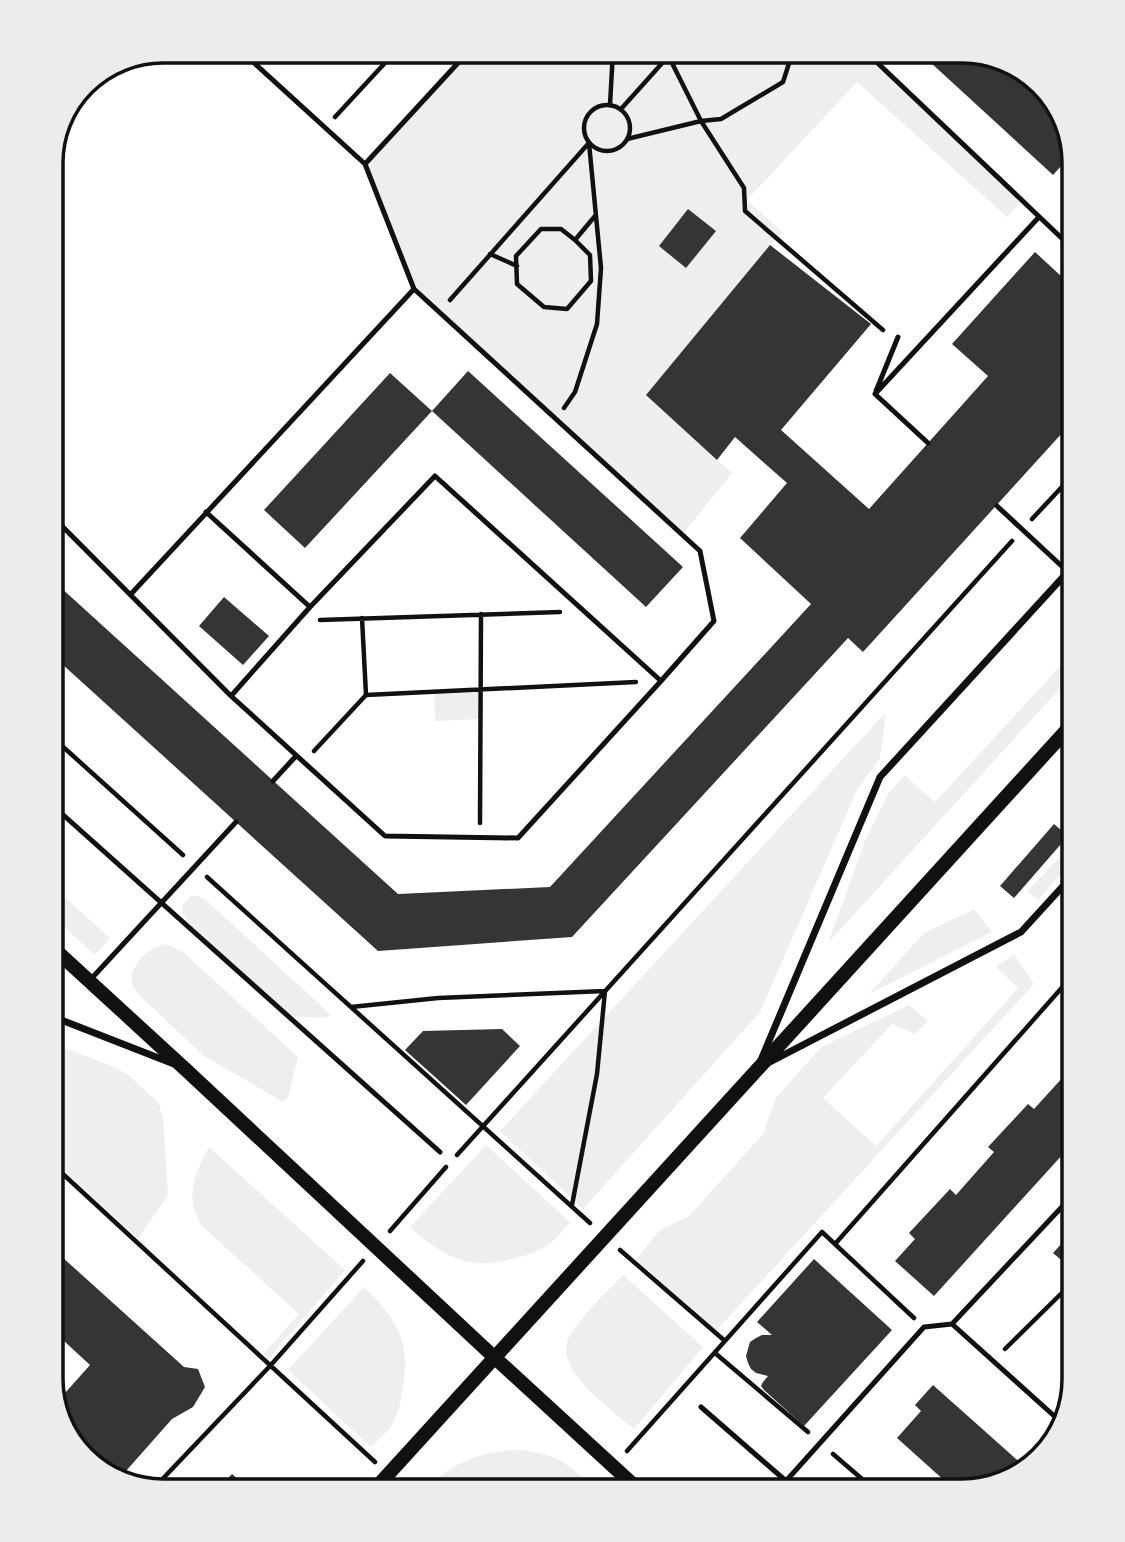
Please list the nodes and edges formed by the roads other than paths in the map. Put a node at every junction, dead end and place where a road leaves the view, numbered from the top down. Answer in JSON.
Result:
{"nodes":[{"id":1,"x":254,"y":63,"type":"edge"},
{"id":2,"x":458,"y":63,"type":"edge"},
{"id":3,"x":878,"y":63,"type":"edge"},
{"id":4,"x":365,"y":164,"type":"junction"},
{"id":5,"x":1039,"y":217,"type":"junction"},
{"id":6,"x":1062,"y":239,"type":"edge"},
{"id":7,"x":414,"y":289,"type":"junction"},
{"id":8,"x":897,"y":339,"type":"road end"},
{"id":9,"x":875,"y":394,"type":"junction"},
{"id":10,"x":928,"y":443,"type":"dead end"},
{"id":11,"x":997,"y":506,"type":"dead end"},
{"id":12,"x":206,"y":512,"type":"junction"},
{"id":13,"x":63,"y":527,"type":"edge"},
{"id":14,"x":1062,"y":566,"type":"edge"},
{"id":15,"x":1062,"y":579,"type":"edge"},
{"id":16,"x":131,"y":594,"type":"junction"},
{"id":17,"x":310,"y":607,"type":"junction"},
{"id":18,"x":661,"y":681,"type":"junction"},
{"id":19,"x":231,"y":696,"type":"junction"},
{"id":20,"x":1062,"y":735,"type":"edge"},
{"id":21,"x":296,"y":756,"type":"junction"},
{"id":22,"x":273,"y":781,"type":"dead end"},
{"id":23,"x":63,"y":815,"type":"edge"},
{"id":24,"x":236,"y":822,"type":"dead end"},
{"id":25,"x":1062,"y":887,"type":"edge"},
{"id":26,"x":161,"y":903,"type":"junction"},
{"id":27,"x":63,"y":957,"type":"edge"},
{"id":28,"x":89,"y":981,"type":"junction"},
{"id":29,"x":63,"y":1021,"type":"edge"},
{"id":30,"x":184,"y":1068,"type":"junction"},
{"id":31,"x":757,"y":1069,"type":"junction"},
{"id":32,"x":440,"y":1152,"type":"dead end"},
{"id":33,"x":1062,"y":1207,"type":"edge"},
{"id":34,"x":952,"y":1324,"type":"junction"},
{"id":35,"x":494,"y":1357,"type":"junction"},
{"id":36,"x":701,"y":1407,"type":"dead end"},
{"id":37,"x":1054,"y":1416,"type":"edge"},
{"id":38,"x":384,"y":1479,"type":"edge"},
{"id":39,"x":628,"y":1479,"type":"edge"},
{"id":40,"x":784,"y":1479,"type":"edge"},
{"id":41,"x":788,"y":1479,"type":"edge"}],
"edges":[{"from":1,"to":4,"type":"lane"},
{"from":2,"to":4,"type":"lane"},
{"from":3,"to":5,"type":"lane"},
{"from":4,"to":7,"type":"lane"},
{"from":5,"to":6,"type":"lane"},
{"from":5,"to":9,"type":"lane"},
{"from":7,"to":12,"type":"lane"},
{"from":7,"to":18,"type":"lane"},
{"from":8,"to":9,"type":"lane"},
{"from":9,"to":10,"type":"lane"},
{"from":11,"to":14,"type":"lane"},
{"from":12,"to":16,"type":"lane"},
{"from":12,"to":17,"type":"lane"},
{"from":13,"to":16,"type":"lane"},
{"from":15,"to":31,"type":"street"},
{"from":16,"to":19,"type":"lane"},
{"from":17,"to":18,"type":"lane"},
{"from":17,"to":19,"type":"lane"},
{"from":18,"to":21,"type":"lane"},
{"from":19,"to":21,"type":"lane"},
{"from":20,"to":31,"type":"main road"},
{"from":21,"to":22,"type":"lane"},
{"from":23,"to":26,"type":"lane"},
{"from":24,"to":26,"type":"lane"},
{"from":25,"to":31,"type":"street"},
{"from":26,"to":28,"type":"lane"},
{"from":26,"to":32,"type":"lane"},
{"from":27,"to":28,"type":"main road"},
{"from":28,"to":30,"type":"main road"},
{"from":29,"to":30,"type":"street"},
{"from":30,"to":35,"type":"main road"},
{"from":31,"to":35,"type":"main road"},
{"from":33,"to":34,"type":"lane"},
{"from":34,"to":37,"type":"lane"},
{"from":34,"to":41,"type":"lane"},
{"from":35,"to":38,"type":"main road"},
{"from":35,"to":39,"type":"main road"},
{"from":36,"to":40,"type":"lane"}]}
